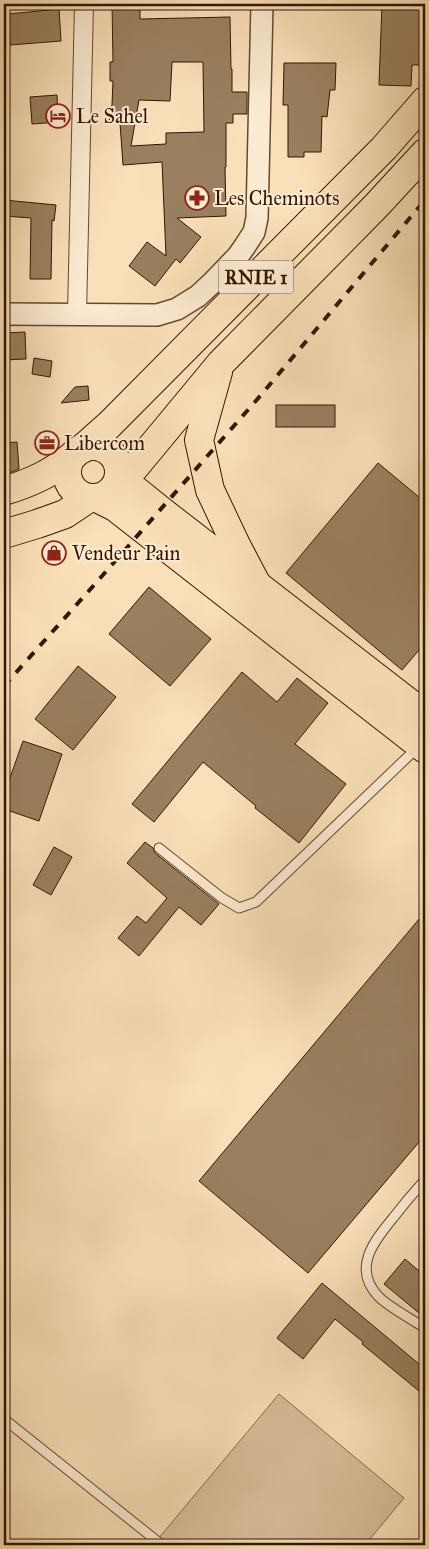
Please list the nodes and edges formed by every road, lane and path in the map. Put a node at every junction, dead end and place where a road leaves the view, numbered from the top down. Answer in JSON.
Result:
{"nodes":[{"id":1,"x":84,"y":4,"type":"edge"},
{"id":2,"x":262,"y":4,"type":"edge"},
{"id":3,"x":425,"y":101,"type":"edge"},
{"id":4,"x":425,"y":153,"type":"edge"},
{"id":5,"x":4,"y":314,"type":"edge"},
{"id":6,"x":76,"y":314,"type":"junction"},
{"id":7,"x":221,"y":363,"type":"junction"},
{"id":8,"x":78,"y":451,"type":"junction"},
{"id":9,"x":119,"y":475,"type":"junction"},
{"id":10,"x":4,"y":491,"type":"edge"},
{"id":11,"x":93,"y":498,"type":"junction"},
{"id":12,"x":4,"y":534,"type":"edge"},
{"id":13,"x":257,"y":585,"type":"junction"},
{"id":14,"x":425,"y":715,"type":"edge"},
{"id":15,"x":422,"y":747,"type":"edge"},
{"id":16,"x":159,"y":848,"type":"dead end"},
{"id":17,"x":425,"y":1180,"type":"edge"},
{"id":18,"x":425,"y":1328,"type":"edge"},
{"id":19,"x":4,"y":1418,"type":"edge"},
{"id":20,"x":162,"y":1545,"type":"edge"}],
"edges":[{"from":1,"to":6,"type":"street"},
{"from":2,"to":6,"type":"street"},
{"from":3,"to":8,"type":"main road","number":"RNIE 1"},
{"from":4,"to":7,"type":"main road","number":"RNIE 1"},
{"from":5,"to":6,"type":"street"},
{"from":7,"to":9,"type":"main road","number":"RNIE 1"},
{"from":7,"to":13,"type":"main road"},
{"from":8,"to":9,"type":"main road"},
{"from":8,"to":10,"type":"main road","number":"RNIE 1"},
{"from":8,"to":11,"type":"main road"},
{"from":9,"to":11,"type":"main road","number":"RNIE 1"},
{"from":9,"to":13,"type":"main road"},
{"from":11,"to":12,"type":"main road","number":"RNIE 1"},
{"from":11,"to":15,"type":"main road"},
{"from":13,"to":14,"type":"main road"},
{"from":15,"to":16,"type":"lane"},
{"from":17,"to":18,"type":"lane"},
{"from":19,"to":20,"type":"lane"}]}
